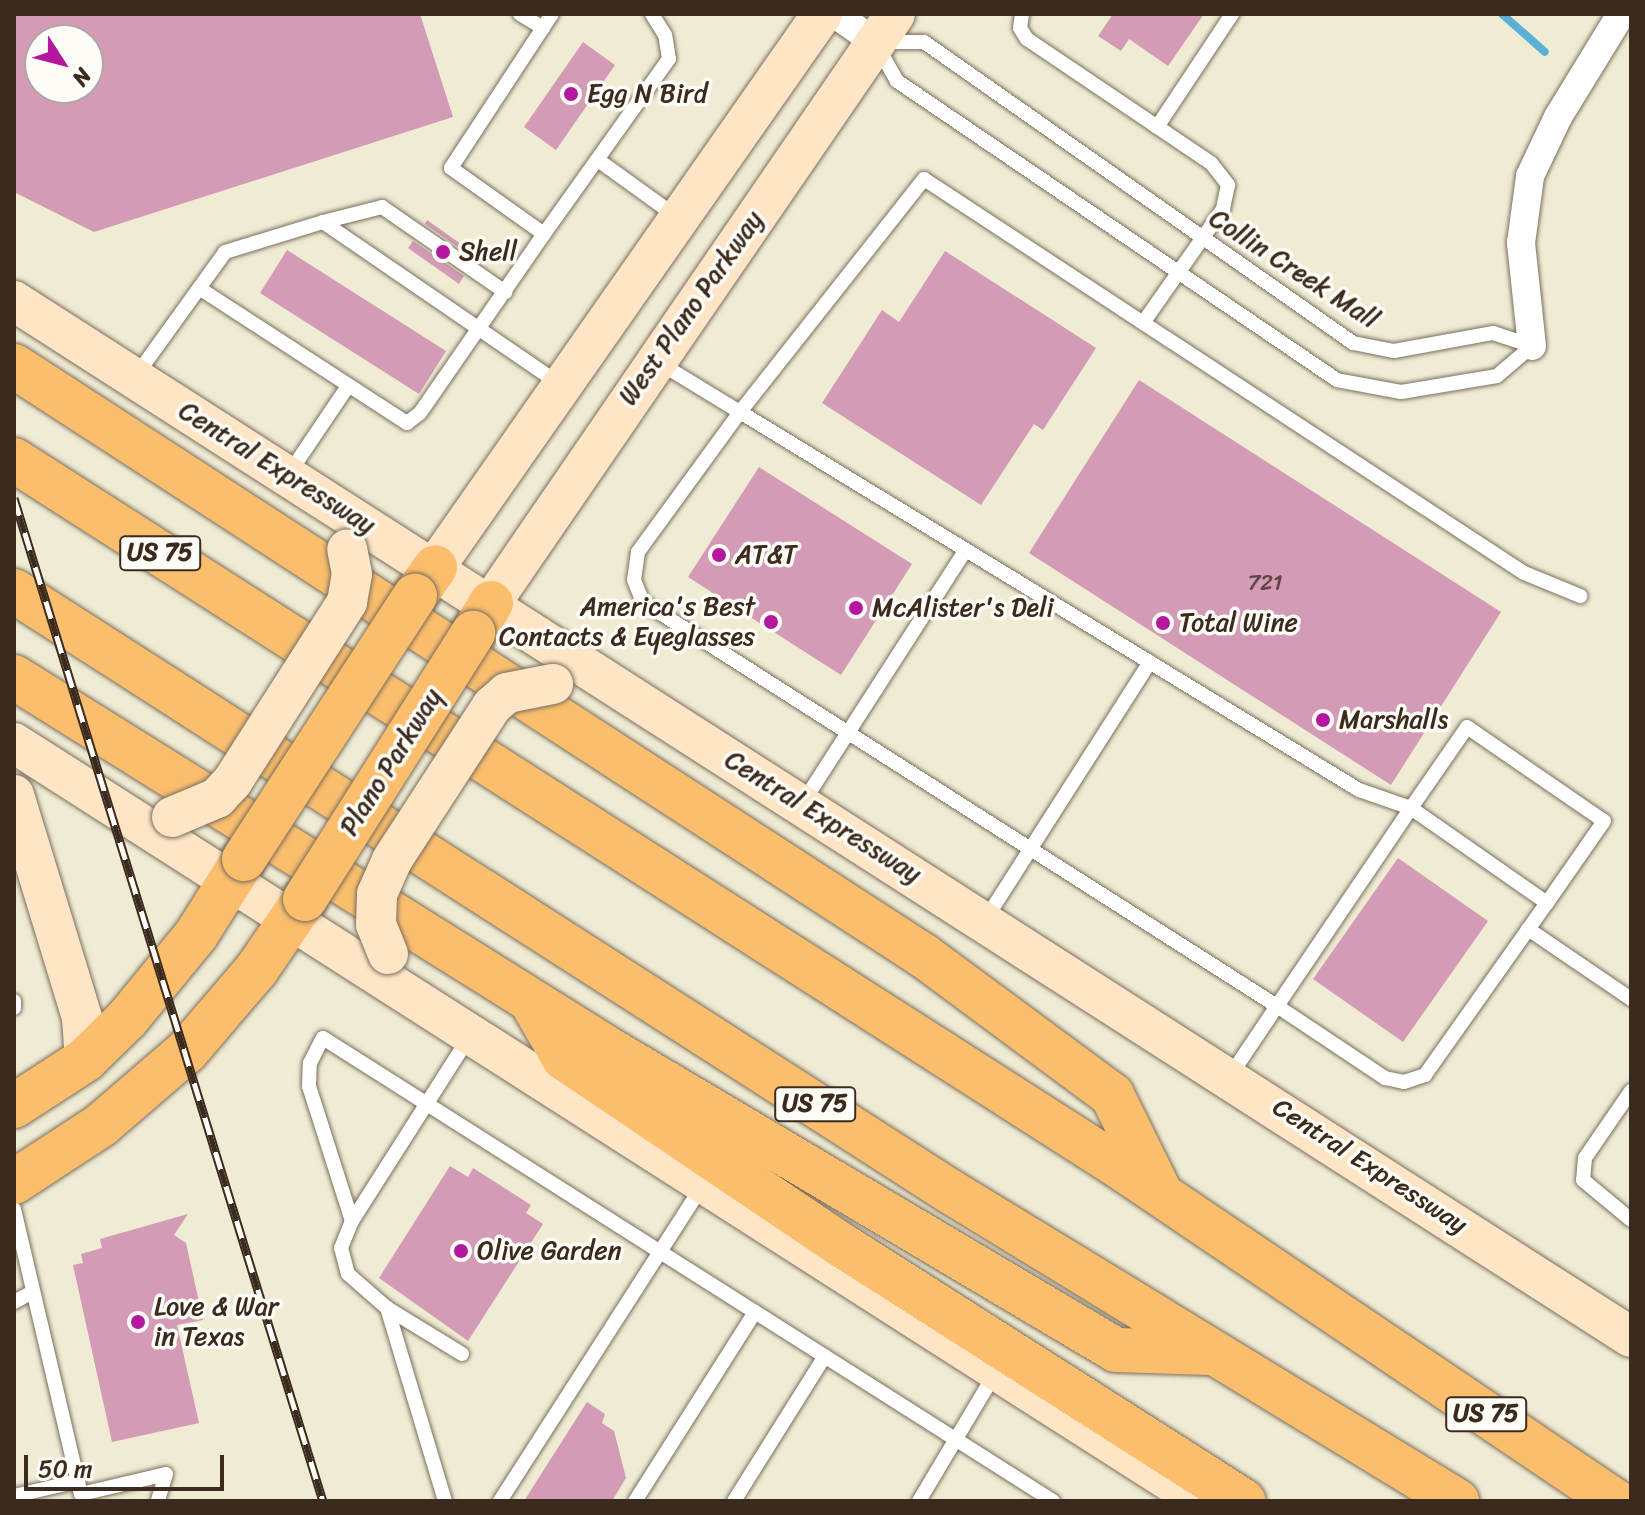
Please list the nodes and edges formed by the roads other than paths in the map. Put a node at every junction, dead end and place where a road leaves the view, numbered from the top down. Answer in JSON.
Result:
{"nodes":[{"id":1,"x":520,"y":14,"type":"edge"},
{"id":2,"x":552,"y":14,"type":"edge"},
{"id":3,"x":652,"y":14,"type":"edge"},
{"id":4,"x":822,"y":14,"type":"edge"},
{"id":5,"x":835,"y":14,"type":"edge"},
{"id":6,"x":1022,"y":14,"type":"edge"},
{"id":7,"x":1232,"y":14,"type":"edge"},
{"id":8,"x":1621,"y":14,"type":"edge"},
{"id":9,"x":543,"y":28,"type":"junction"},
{"id":10,"x":885,"y":28,"type":"edge"},
{"id":11,"x":1157,"y":127,"type":"junction"},
{"id":12,"x":598,"y":160,"type":"junction"},
{"id":13,"x":677,"y":217,"type":"junction"},
{"id":14,"x":323,"y":222,"type":"junction"},
{"id":15,"x":544,"y":234,"type":"junction"},
{"id":16,"x":1204,"y":239,"type":"junction"},
{"id":17,"x":1177,"y":273,"type":"junction"},
{"id":18,"x":199,"y":288,"type":"junction"},
{"id":19,"x":505,"y":292,"type":"junction"},
{"id":20,"x":14,"y":301,"type":"edge"},
{"id":21,"x":1143,"y":323,"type":"junction"},
{"id":22,"x":481,"y":329,"type":"junction"},
{"id":23,"x":1532,"y":346,"type":"junction"},
{"id":24,"x":655,"y":359,"type":"junction"},
{"id":25,"x":14,"y":366,"type":"edge"},
{"id":26,"x":134,"y":378,"type":"junction"},
{"id":27,"x":561,"y":384,"type":"junction"},
{"id":28,"x":348,"y":386,"type":"junction"},
{"id":29,"x":740,"y":412,"type":"junction"},
{"id":30,"x":14,"y":460,"type":"edge"},
{"id":31,"x":293,"y":479,"type":"junction"},
{"id":32,"x":966,"y":550,"type":"junction"},
{"id":33,"x":425,"y":582,"type":"junction"},
{"id":34,"x":14,"y":591,"type":"edge"},
{"id":35,"x":1580,"y":596,"type":"dead end"},
{"id":36,"x":482,"y":618,"type":"junction"},
{"id":37,"x":1150,"y":662,"type":"junction"},
{"id":38,"x":14,"y":677,"type":"edge"},
{"id":39,"x":619,"y":687,"type":"junction"},
{"id":40,"x":848,"y":733,"type":"junction"},
{"id":41,"x":14,"y":743,"type":"edge"},
{"id":42,"x":14,"y":795,"type":"edge"},
{"id":43,"x":802,"y":804,"type":"junction"},
{"id":44,"x":1411,"y":808,"type":"junction"},
{"id":45,"x":156,"y":820,"type":"junction"},
{"id":46,"x":1030,"y":849,"type":"junction"},
{"id":47,"x":237,"y":870,"type":"junction"},
{"id":48,"x":1547,"y":903,"type":"junction"},
{"id":49,"x":298,"y":910,"type":"junction"},
{"id":50,"x":985,"y":920,"type":"junction"},
{"id":51,"x":1528,"y":929,"type":"junction"},
{"id":52,"x":1631,"y":999,"type":"edge"},
{"id":53,"x":14,"y":1001,"type":"edge"},
{"id":54,"x":531,"y":1002,"type":"junction"},
{"id":55,"x":1277,"y":1006,"type":"junction"},
{"id":56,"x":423,"y":1007,"type":"junction"},
{"id":57,"x":14,"y":1008,"type":"edge"},
{"id":58,"x":470,"y":1036,"type":"junction"},
{"id":59,"x":85,"y":1060,"type":"junction"},
{"id":60,"x":1229,"y":1076,"type":"junction"},
{"id":61,"x":1631,"y":1091,"type":"edge"},
{"id":62,"x":427,"y":1103,"type":"junction"},
{"id":63,"x":14,"y":1106,"type":"edge"},
{"id":64,"x":1625,"y":1114,"type":"edge"},
{"id":65,"x":14,"y":1182,"type":"edge"},
{"id":66,"x":703,"y":1185,"type":"junction"},
{"id":67,"x":1160,"y":1193,"type":"junction"},
{"id":68,"x":14,"y":1209,"type":"edge"},
{"id":69,"x":1631,"y":1220,"type":"edge"},
{"id":70,"x":352,"y":1221,"type":"junction"},
{"id":71,"x":660,"y":1251,"type":"junction"},
{"id":72,"x":33,"y":1292,"type":"junction"},
{"id":73,"x":14,"y":1302,"type":"edge"},
{"id":74,"x":387,"y":1308,"type":"junction"},
{"id":75,"x":755,"y":1312,"type":"junction"},
{"id":76,"x":1631,"y":1337,"type":"edge"},
{"id":77,"x":1213,"y":1353,"type":"junction"},
{"id":78,"x":462,"y":1354,"type":"dead end"},
{"id":79,"x":825,"y":1356,"type":"junction"},
{"id":80,"x":997,"y":1372,"type":"junction"},
{"id":81,"x":957,"y":1438,"type":"junction"},
{"id":82,"x":81,"y":1492,"type":"edge"},
{"id":83,"x":14,"y":1496,"type":"edge"},
{"id":84,"x":1189,"y":1498,"type":"edge"},
{"id":85,"x":158,"y":1501,"type":"edge"},
{"id":86,"x":445,"y":1501,"type":"edge"},
{"id":87,"x":500,"y":1501,"type":"edge"},
{"id":88,"x":635,"y":1501,"type":"edge"},
{"id":89,"x":734,"y":1501,"type":"edge"},
{"id":90,"x":919,"y":1501,"type":"edge"},
{"id":91,"x":1053,"y":1501,"type":"edge"},
{"id":92,"x":1244,"y":1501,"type":"edge"},
{"id":93,"x":1457,"y":1501,"type":"edge"},
{"id":94,"x":1615,"y":1501,"type":"edge"}],
"edges":[{"from":1,"to":9,"type":"lane"},
{"from":2,"to":9,"type":"lane"},
{"from":3,"to":12,"type":"lane"},
{"from":4,"to":13,"type":"main road"},
{"from":5,"to":10,"type":"street"},
{"from":6,"to":11,"type":"lane"},
{"from":7,"to":11,"type":"lane"},
{"from":8,"to":23,"type":"street"},
{"from":9,"to":15,"type":"lane"},
{"from":10,"to":16,"type":"lane","name":"Collin Creek Mall"},
{"from":10,"to":17,"type":"lane"},
{"from":10,"to":24,"type":"main road","name":"West Plano Parkway"},
{"from":11,"to":16,"type":"lane"},
{"from":12,"to":13,"type":"lane"},
{"from":12,"to":15,"type":"lane"},
{"from":13,"to":27,"type":"main road"},
{"from":14,"to":18,"type":"lane"},
{"from":14,"to":19,"type":"lane"},
{"from":14,"to":22,"type":"lane"},
{"from":15,"to":19,"type":"lane"},
{"from":16,"to":17,"type":"lane"},
{"from":16,"to":23,"type":"lane","name":"Collin Creek Mall"},
{"from":17,"to":21,"type":"lane"},
{"from":17,"to":23,"type":"lane"},
{"from":18,"to":26,"type":"lane"},
{"from":18,"to":28,"type":"lane"},
{"from":19,"to":22,"type":"lane"},
{"from":20,"to":26,"type":"main road","name":"Central Expressway"},
{"from":21,"to":29,"type":"lane"},
{"from":21,"to":35,"type":"lane"},
{"from":22,"to":27,"type":"lane"},
{"from":22,"to":28,"type":"lane"},
{"from":24,"to":29,"type":"lane"},
{"from":24,"to":36,"type":"main road","name":"West Plano Parkway"},
{"from":25,"to":67,"type":"main road"},
{"from":26,"to":31,"type":"main road","name":"Central Expressway"},
{"from":27,"to":33,"type":"main road"},
{"from":28,"to":31,"type":"lane"},
{"from":29,"to":32,"type":"lane"},
{"from":29,"to":40,"type":"lane"},
{"from":30,"to":67,"type":"main road","number":"US 75"},
{"from":31,"to":33,"type":"main road","name":"Central Expressway"},
{"from":31,"to":45,"type":"main road","bridge":true},
{"from":32,"to":37,"type":"lane"},
{"from":32,"to":40,"type":"lane"},
{"from":33,"to":36,"type":"main road","name":"Central Expressway"},
{"from":33,"to":47,"type":"main road","bridge":true},
{"from":34,"to":77,"type":"main road","number":"US 75"},
{"from":36,"to":39,"type":"main road","name":"Central Expressway"},
{"from":36,"to":49,"type":"main road","name":"Plano Parkway","bridge":true},
{"from":37,"to":44,"type":"lane"},
{"from":37,"to":46,"type":"lane"},
{"from":38,"to":54,"type":"main road"},
{"from":39,"to":43,"type":"main road","name":"Central Expressway"},
{"from":39,"to":56,"type":"main road","bridge":true},
{"from":40,"to":43,"type":"lane"},
{"from":40,"to":46,"type":"lane"},
{"from":41,"to":45,"type":"main road"},
{"from":42,"to":59,"type":"main road"},
{"from":43,"to":50,"type":"main road","name":"Central Expressway"},
{"from":44,"to":48,"type":"lane"},
{"from":44,"to":48,"type":"lane"},
{"from":44,"to":55,"type":"lane"},
{"from":45,"to":47,"type":"main road"},
{"from":46,"to":50,"type":"lane"},
{"from":46,"to":55,"type":"lane"},
{"from":47,"to":49,"type":"main road"},
{"from":47,"to":59,"type":"main road"},
{"from":48,"to":51,"type":"lane"},
{"from":49,"to":56,"type":"main road"},
{"from":49,"to":65,"type":"main road","name":"Plano Parkway"},
{"from":50,"to":60,"type":"main road","name":"Central Expressway"},
{"from":51,"to":52,"type":"lane"},
{"from":51,"to":55,"type":"lane"},
{"from":53,"to":57,"type":"lane"},
{"from":54,"to":77,"type":"main road"},
{"from":54,"to":92,"type":"main road"},
{"from":55,"to":60,"type":"lane"},
{"from":56,"to":58,"type":"main road"},
{"from":58,"to":62,"type":"lane"},
{"from":58,"to":66,"type":"main road"},
{"from":59,"to":63,"type":"main road"},
{"from":60,"to":76,"type":"main road","name":"Central Expressway"},
{"from":61,"to":64,"type":"lane"},
{"from":62,"to":70,"type":"lane"},
{"from":62,"to":70,"type":"lane"},
{"from":62,"to":71,"type":"lane"},
{"from":64,"to":69,"type":"lane"},
{"from":66,"to":71,"type":"lane"},
{"from":66,"to":80,"type":"main road"},
{"from":67,"to":94,"type":"main road","number":"US 75"},
{"from":68,"to":72,"type":"lane"},
{"from":70,"to":74,"type":"lane"},
{"from":71,"to":75,"type":"lane"},
{"from":71,"to":87,"type":"lane"},
{"from":72,"to":73,"type":"lane"},
{"from":72,"to":82,"type":"lane"},
{"from":74,"to":78,"type":"lane"},
{"from":74,"to":86,"type":"lane"},
{"from":75,"to":79,"type":"lane"},
{"from":75,"to":88,"type":"lane"},
{"from":77,"to":93,"type":"main road","number":"US 75"},
{"from":79,"to":81,"type":"lane"},
{"from":79,"to":89,"type":"lane"},
{"from":80,"to":81,"type":"lane"},
{"from":80,"to":84,"type":"main road"},
{"from":81,"to":90,"type":"lane"},
{"from":81,"to":91,"type":"lane"},
{"from":82,"to":83,"type":"lane"},
{"from":82,"to":85,"type":"lane"}]}
